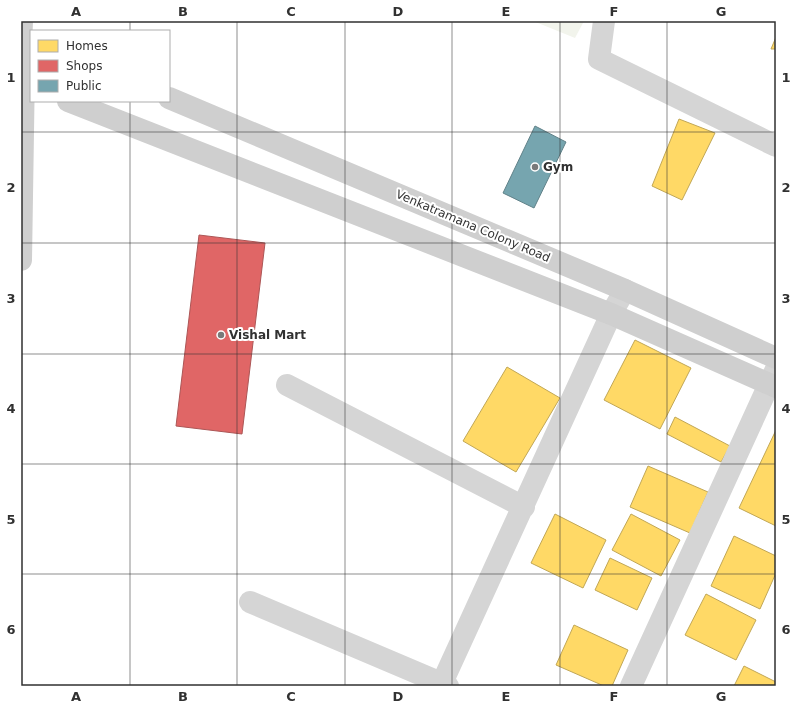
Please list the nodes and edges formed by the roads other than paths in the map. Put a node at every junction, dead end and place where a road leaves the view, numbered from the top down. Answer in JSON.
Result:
{"nodes":[{"id":1,"x":22,"y":21,"type":"edge"},
{"id":2,"x":604,"y":21,"type":"edge"},
{"id":3,"x":21,"y":37,"type":"edge"},
{"id":4,"x":25,"y":84,"type":"edge"},
{"id":5,"x":170,"y":98,"type":"edge"},
{"id":6,"x":71,"y":102,"type":"edge"},
{"id":7,"x":776,"y":146,"type":"edge"},
{"id":8,"x":21,"y":260,"type":"edge"},
{"id":9,"x":625,"y":290,"type":"junction"},
{"id":10,"x":611,"y":314,"type":"junction"},
{"id":11,"x":776,"y":358,"type":"edge"},
{"id":12,"x":774,"y":380,"type":"edge"},
{"id":13,"x":287,"y":385,"type":"dead end"},
{"id":14,"x":524,"y":507,"type":"junction"},
{"id":15,"x":250,"y":602,"type":"dead end"},
{"id":16,"x":445,"y":685,"type":"edge"},
{"id":17,"x":631,"y":686,"type":"edge"}],
"edges":[{"from":1,"to":3,"type":"main road"},
{"from":2,"to":7,"type":"street"},
{"from":3,"to":4,"type":"main road"},
{"from":4,"to":8,"type":"main road"},
{"from":5,"to":9,"type":"main road","name":"Venkatramana Colony Road"},
{"from":6,"to":10,"type":"main road"},
{"from":9,"to":10,"type":"street"},
{"from":9,"to":11,"type":"main road","name":"Venkatramana Colony Road"},
{"from":10,"to":12,"type":"main road"},
{"from":10,"to":14,"type":"street"},
{"from":12,"to":17,"type":"street"},
{"from":13,"to":14,"type":"street"},
{"from":14,"to":16,"type":"street"},
{"from":15,"to":16,"type":"street"}]}
